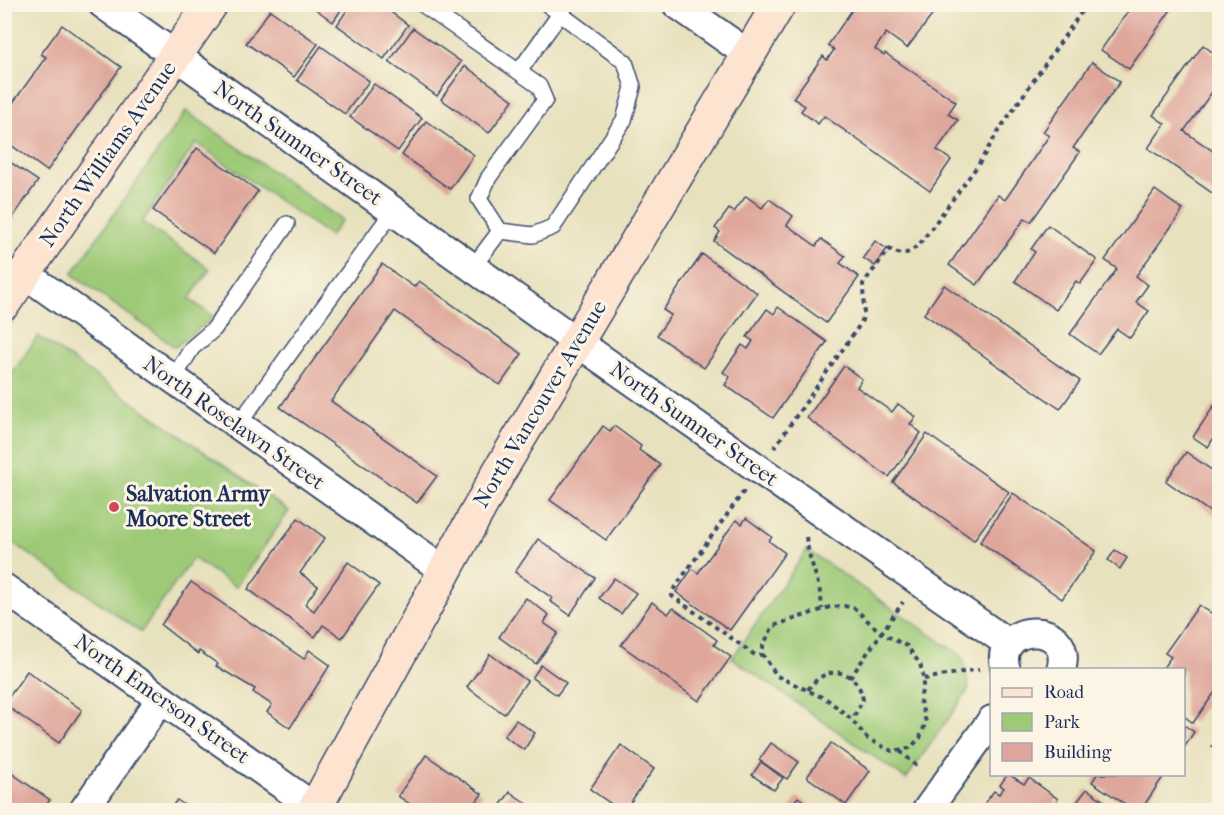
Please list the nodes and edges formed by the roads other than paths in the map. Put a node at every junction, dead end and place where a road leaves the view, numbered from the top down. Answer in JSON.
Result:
{"nodes":[{"id":1,"x":103,"y":4,"type":"edge"},
{"id":2,"x":210,"y":4,"type":"edge"},
{"id":3,"x":422,"y":4,"type":"edge"},
{"id":4,"x":547,"y":4,"type":"edge"},
{"id":5,"x":677,"y":4,"type":"edge"},
{"id":6,"x":779,"y":4,"type":"edge"},
{"id":7,"x":564,"y":9,"type":"edge"},
{"id":8,"x":749,"y":55,"type":"junction"},
{"id":9,"x":175,"y":56,"type":"junction"},
{"id":10,"x":520,"y":70,"type":"junction"},
{"id":11,"x":393,"y":211,"type":"junction"},
{"id":12,"x":287,"y":224,"type":"dead end"},
{"id":13,"x":500,"y":231,"type":"junction"},
{"id":14,"x":473,"y":267,"type":"junction"},
{"id":15,"x":25,"y":274,"type":"junction"},
{"id":16,"x":4,"y":303,"type":"edge"},
{"id":17,"x":577,"y":342,"type":"junction"},
{"id":18,"x":173,"y":379,"type":"junction"},
{"id":19,"x":238,"y":425,"type":"junction"},
{"id":20,"x":445,"y":571,"type":"junction"},
{"id":21,"x":4,"y":588,"type":"edge"},
{"id":22,"x":998,"y":661,"type":"edge"},
{"id":23,"x":1061,"y":668,"type":"edge"},
{"id":24,"x":161,"y":699,"type":"junction"},
{"id":25,"x":990,"y":723,"type":"edge"},
{"id":26,"x":84,"y":810,"type":"edge"},
{"id":27,"x":316,"y":810,"type":"edge"},
{"id":28,"x":927,"y":810,"type":"edge"}],
"edges":[{"from":1,"to":9,"type":"street","name":"North Sumner Street"},
{"from":2,"to":9,"type":"main road","name":"North Williams Avenue"},
{"from":3,"to":10,"type":"lane"},
{"from":4,"to":7,"type":"lane"},
{"from":5,"to":8,"type":"street"},
{"from":6,"to":8,"type":"main road","name":"North Vancouver Avenue"},
{"from":7,"to":10,"type":"lane"},
{"from":7,"to":13,"type":"lane"},
{"from":8,"to":17,"type":"main road","name":"North Vancouver Avenue"},
{"from":9,"to":11,"type":"street","name":"North Sumner Street"},
{"from":9,"to":15,"type":"main road","name":"North Williams Avenue"},
{"from":10,"to":13,"type":"lane"},
{"from":11,"to":14,"type":"street","name":"North Sumner Street"},
{"from":11,"to":19,"type":"lane"},
{"from":12,"to":18,"type":"lane"},
{"from":13,"to":14,"type":"lane"},
{"from":14,"to":17,"type":"street","name":"North Sumner Street"},
{"from":15,"to":16,"type":"main road","name":"North Williams Avenue"},
{"from":15,"to":18,"type":"street","name":"North Roselawn Street"},
{"from":17,"to":20,"type":"main road","name":"North Vancouver Avenue"},
{"from":17,"to":22,"type":"street","name":"North Sumner Street"},
{"from":18,"to":19,"type":"street","name":"North Roselawn Street"},
{"from":19,"to":20,"type":"street","name":"North Roselawn Street"},
{"from":20,"to":27,"type":"main road","name":"North Vancouver Avenue"},
{"from":21,"to":24,"type":"street","name":"North Emerson Street"},
{"from":22,"to":23,"type":"street"},
{"from":24,"to":26,"type":"street"},
{"from":24,"to":27,"type":"street","name":"North Emerson Street"},
{"from":25,"to":28,"type":"street"}]}
